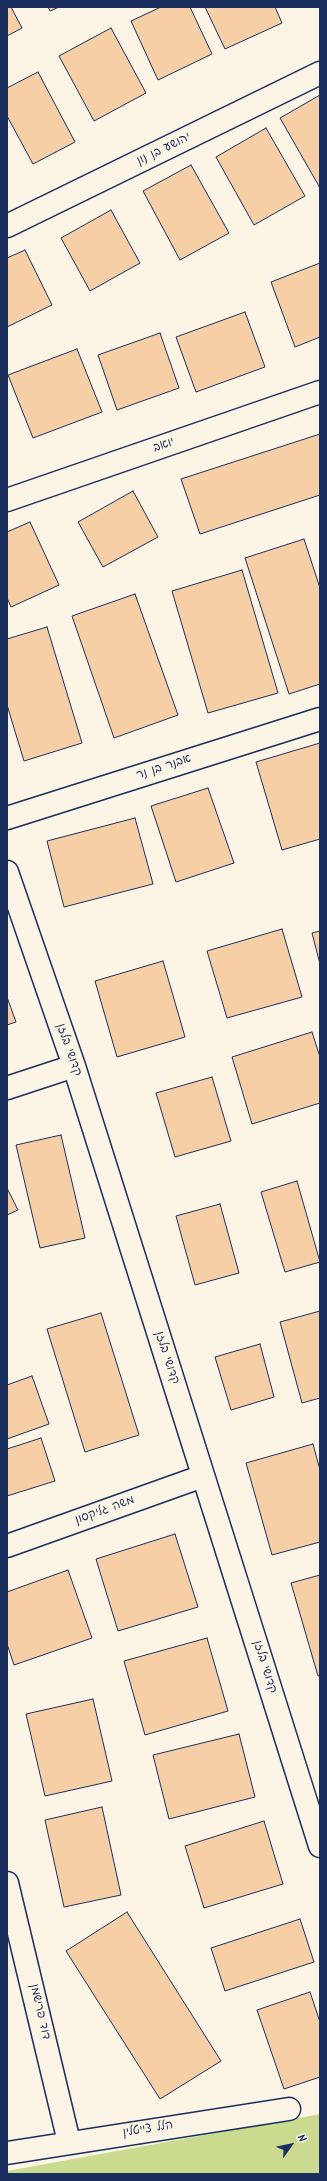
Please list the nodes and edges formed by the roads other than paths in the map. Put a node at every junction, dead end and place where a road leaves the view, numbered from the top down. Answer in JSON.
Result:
{"nodes":[{"id":1,"x":320,"y":73,"type":"edge"},
{"id":2,"x":7,"y":226,"type":"edge"},
{"id":3,"x":320,"y":392,"type":"edge"},
{"id":4,"x":7,"y":500,"type":"edge"},
{"id":5,"x":320,"y":719,"type":"edge"},
{"id":6,"x":7,"y":818,"type":"edge"},
{"id":7,"x":7,"y":872,"type":"edge"},
{"id":8,"x":74,"y":1066,"type":"junction"},
{"id":9,"x":7,"y":1088,"type":"edge"},
{"id":10,"x":203,"y":1476,"type":"junction"},
{"id":11,"x":7,"y":1546,"type":"edge"},
{"id":12,"x":320,"y":1846,"type":"edge"},
{"id":13,"x":7,"y":1883,"type":"edge"},
{"id":14,"x":289,"y":2109,"type":"dead end"},
{"id":15,"x":69,"y":2142,"type":"junction"},
{"id":16,"x":7,"y":2153,"type":"edge"}],
"edges":[{"from":1,"to":2,"type":"street","name":"יהושע בן נון"},
{"from":3,"to":4,"type":"street","name":"יואב"},
{"from":5,"to":6,"type":"street","name":"אבנר בן נר"},
{"from":7,"to":8,"type":"street","name":"קדושי בלזן"},
{"from":8,"to":9,"type":"street"},
{"from":8,"to":10,"type":"street","name":"קדושי בלזן"},
{"from":10,"to":11,"type":"street","name":"משה גליקסון"},
{"from":10,"to":12,"type":"street","name":"קדושי בלזן"},
{"from":13,"to":15,"type":"street","name":"דוד פרישמן"},
{"from":14,"to":15,"type":"street","name":"הלל צייטלין"},
{"from":15,"to":16,"type":"street","name":"הלל צייטלין"}]}
